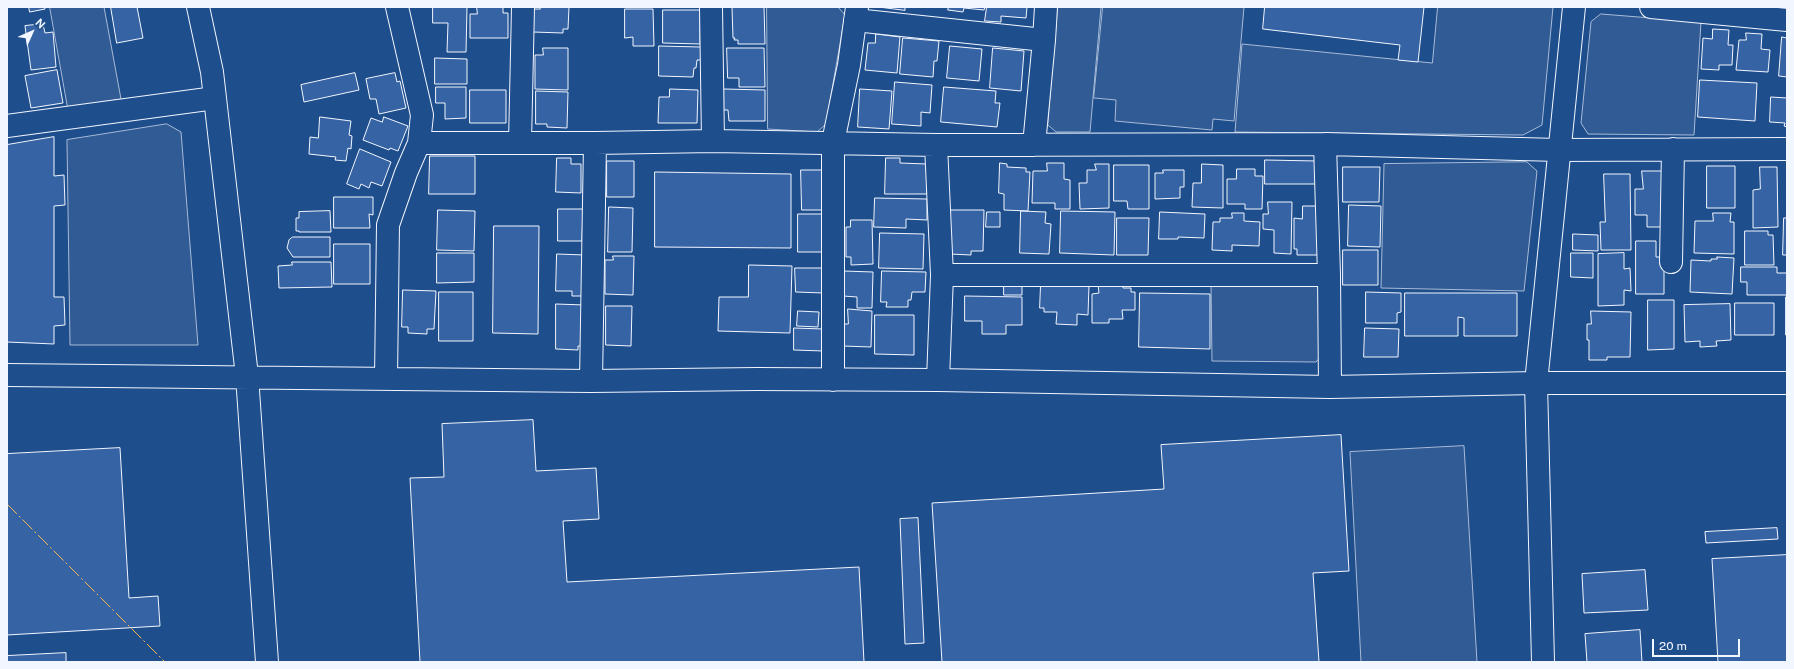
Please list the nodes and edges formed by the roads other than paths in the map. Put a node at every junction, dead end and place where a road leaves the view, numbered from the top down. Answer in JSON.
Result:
{"nodes":[{"id":1,"x":198,"y":7,"type":"edge"},
{"id":2,"x":397,"y":7,"type":"edge"},
{"id":3,"x":523,"y":7,"type":"edge"},
{"id":4,"x":711,"y":7,"type":"edge"},
{"id":5,"x":1046,"y":7,"type":"edge"},
{"id":6,"x":1574,"y":7,"type":"edge"},
{"id":7,"x":1651,"y":7,"type":"edge"},
{"id":8,"x":856,"y":14,"type":"edge"},
{"id":9,"x":1787,"y":20,"type":"edge"},
{"id":10,"x":1044,"y":40,"type":"junction"},
{"id":11,"x":215,"y":98,"type":"junction"},
{"id":12,"x":7,"y":123,"type":"edge"},
{"id":13,"x":713,"y":141,"type":"junction"},
{"id":14,"x":833,"y":142,"type":"junction"},
{"id":15,"x":419,"y":143,"type":"junction"},
{"id":16,"x":520,"y":143,"type":"junction"},
{"id":17,"x":595,"y":143,"type":"junction"},
{"id":18,"x":1325,"y":144,"type":"junction"},
{"id":19,"x":936,"y":145,"type":"junction"},
{"id":20,"x":1034,"y":145,"type":"junction"},
{"id":21,"x":1673,"y":149,"type":"junction"},
{"id":22,"x":1787,"y":149,"type":"edge"},
{"id":23,"x":1559,"y":150,"type":"junction"},
{"id":24,"x":1671,"y":262,"type":"dead end"},
{"id":25,"x":942,"y":275,"type":"junction"},
{"id":26,"x":1329,"y":275,"type":"junction"},
{"id":27,"x":7,"y":375,"type":"edge"},
{"id":28,"x":247,"y":376,"type":"junction"},
{"id":29,"x":386,"y":378,"type":"junction"},
{"id":30,"x":833,"y":380,"type":"junction"},
{"id":31,"x":938,"y":380,"type":"junction"},
{"id":32,"x":591,"y":381,"type":"junction"},
{"id":33,"x":1536,"y":383,"type":"junction"},
{"id":34,"x":1787,"y":383,"type":"edge"},
{"id":35,"x":1330,"y":387,"type":"junction"},
{"id":36,"x":267,"y":662,"type":"edge"},
{"id":37,"x":1543,"y":662,"type":"edge"}],
"edges":[{"from":1,"to":11,"type":"street"},
{"from":2,"to":15,"type":"street"},
{"from":3,"to":16,"type":"street"},
{"from":4,"to":13,"type":"street"},
{"from":5,"to":10,"type":"street"},
{"from":6,"to":23,"type":"street"},
{"from":7,"to":9,"type":"street"},
{"from":8,"to":10,"type":"street"},
{"from":8,"to":14,"type":"street"},
{"from":10,"to":20,"type":"street"},
{"from":11,"to":12,"type":"street"},
{"from":11,"to":28,"type":"street"},
{"from":13,"to":14,"type":"street"},
{"from":13,"to":17,"type":"street"},
{"from":14,"to":19,"type":"street"},
{"from":14,"to":30,"type":"street"},
{"from":15,"to":16,"type":"street"},
{"from":15,"to":29,"type":"street"},
{"from":16,"to":17,"type":"street"},
{"from":17,"to":32,"type":"street"},
{"from":18,"to":20,"type":"street"},
{"from":18,"to":23,"type":"street"},
{"from":18,"to":26,"type":"street"},
{"from":19,"to":20,"type":"street"},
{"from":19,"to":25,"type":"street"},
{"from":21,"to":22,"type":"street"},
{"from":21,"to":23,"type":"street"},
{"from":21,"to":24,"type":"street"},
{"from":23,"to":33,"type":"street"},
{"from":25,"to":26,"type":"street"},
{"from":25,"to":31,"type":"street"},
{"from":26,"to":35,"type":"street"},
{"from":27,"to":28,"type":"street"},
{"from":28,"to":29,"type":"street"},
{"from":28,"to":36,"type":"street"},
{"from":29,"to":32,"type":"street"},
{"from":30,"to":31,"type":"street"},
{"from":30,"to":32,"type":"street"},
{"from":31,"to":35,"type":"street"},
{"from":33,"to":34,"type":"street"},
{"from":33,"to":35,"type":"street"},
{"from":33,"to":37,"type":"street"}]}
